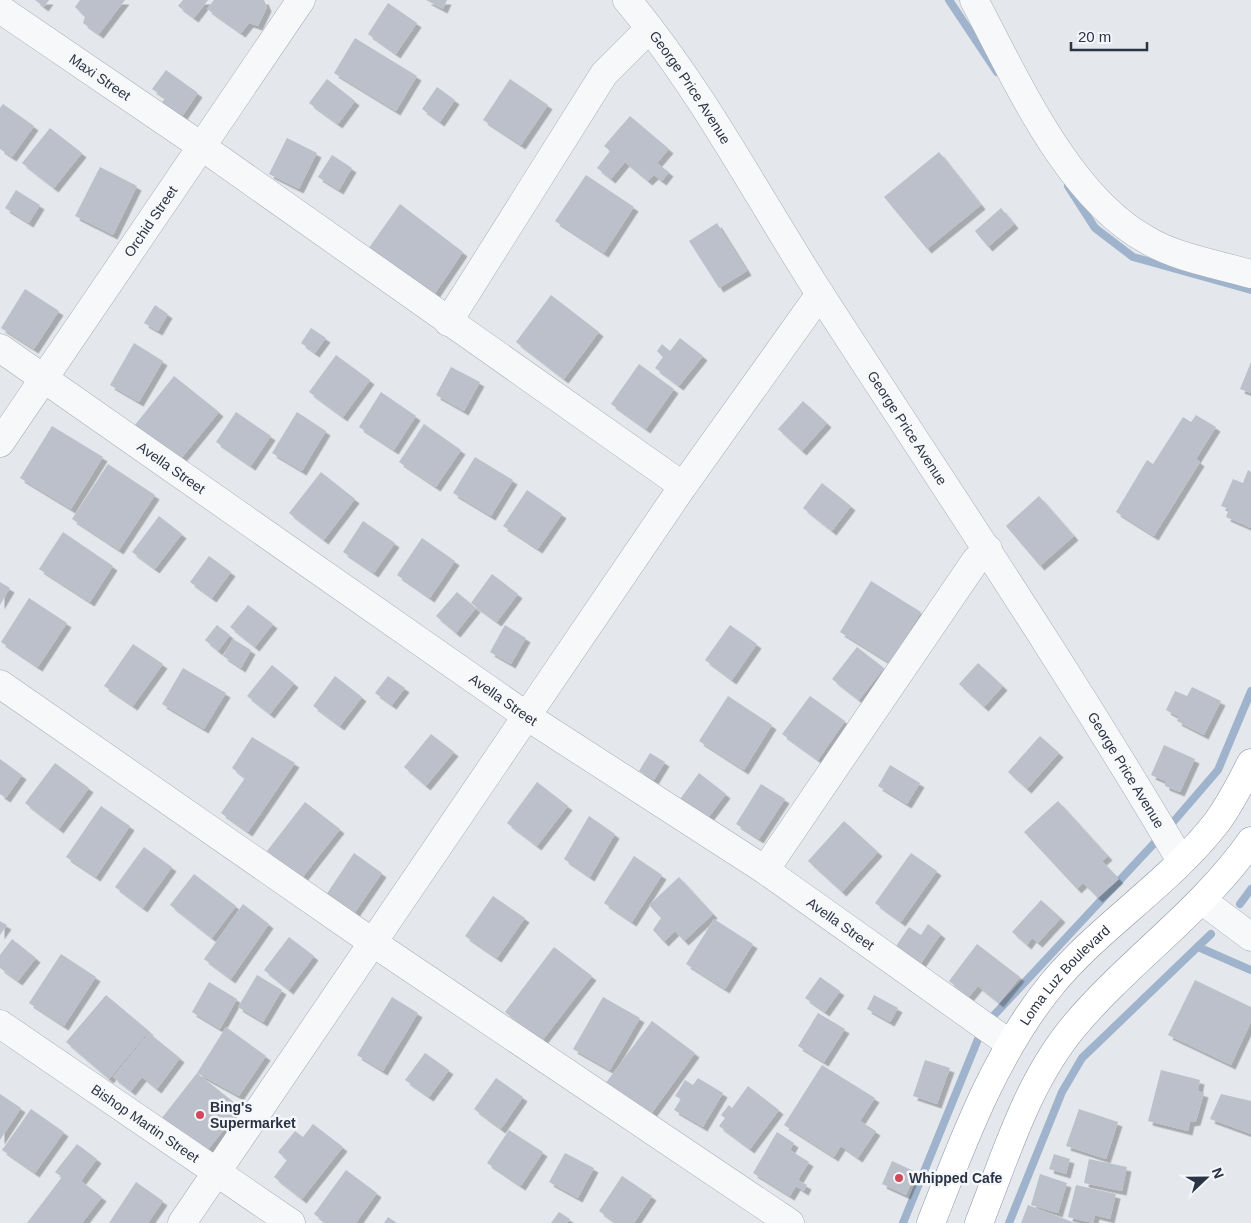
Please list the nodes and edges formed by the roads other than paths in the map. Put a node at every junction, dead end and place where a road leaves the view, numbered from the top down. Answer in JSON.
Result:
{"nodes":[{"id":1,"x":301,"y":0,"type":"edge"},
{"id":2,"x":627,"y":0,"type":"edge"},
{"id":3,"x":974,"y":0,"type":"edge"},
{"id":4,"x":0,"y":9,"type":"edge"},
{"id":5,"x":649,"y":29,"type":"junction"},
{"id":6,"x":201,"y":146,"type":"junction"},
{"id":7,"x":1251,"y":274,"type":"edge"},
{"id":8,"x":820,"y":294,"type":"junction"},
{"id":9,"x":448,"y":322,"type":"junction"},
{"id":10,"x":0,"y":348,"type":"edge"},
{"id":11,"x":44,"y":379,"type":"junction"},
{"id":12,"x":0,"y":444,"type":"edge"},
{"id":13,"x":683,"y":486,"type":"junction"},
{"id":14,"x":988,"y":549,"type":"junction"},
{"id":15,"x":0,"y":684,"type":"edge"},
{"id":16,"x":528,"y":718,"type":"junction"},
{"id":17,"x":1251,"y":763,"type":"edge"},
{"id":18,"x":1251,"y":842,"type":"edge"},
{"id":19,"x":1181,"y":861,"type":"junction"},
{"id":20,"x":765,"y":870,"type":"junction"},
{"id":21,"x":1203,"y":901,"type":"junction"},
{"id":22,"x":1251,"y":937,"type":"edge"},
{"id":23,"x":372,"y":942,"type":"junction"},
{"id":24,"x":0,"y":1024,"type":"edge"},
{"id":25,"x":1010,"y":1044,"type":"junction"},
{"id":26,"x":216,"y":1173,"type":"junction"},
{"id":27,"x":182,"y":1223,"type":"edge"},
{"id":28,"x":291,"y":1223,"type":"edge"},
{"id":29,"x":790,"y":1223,"type":"edge"},
{"id":30,"x":931,"y":1223,"type":"edge"},
{"id":31,"x":979,"y":1223,"type":"edge"}],
"edges":[{"from":1,"to":6,"type":"street","name":"Orchid Street"},
{"from":2,"to":5,"type":"street","name":"George Price Avenue"},
{"from":3,"to":7,"type":"street"},
{"from":4,"to":6,"type":"street","name":"Maxi Street"},
{"from":5,"to":8,"type":"street","name":"George Price Avenue"},
{"from":5,"to":9,"type":"street"},
{"from":6,"to":9,"type":"street","name":"Maxi Street"},
{"from":6,"to":11,"type":"street","name":"Orchid Street"},
{"from":8,"to":13,"type":"street"},
{"from":8,"to":14,"type":"street","name":"George Price Avenue"},
{"from":9,"to":13,"type":"street","name":"Maxi Street"},
{"from":10,"to":11,"type":"street","name":"Avella Street"},
{"from":11,"to":12,"type":"street","name":"Orchid Street"},
{"from":11,"to":16,"type":"street","name":"Avella Street"},
{"from":13,"to":16,"type":"street"},
{"from":14,"to":19,"type":"street","name":"George Price Avenue"},
{"from":14,"to":20,"type":"street"},
{"from":15,"to":23,"type":"street"},
{"from":16,"to":20,"type":"street","name":"Avella Street"},
{"from":16,"to":23,"type":"street"},
{"from":17,"to":19,"type":"highway","name":"Loma Luz Boulevard"},
{"from":18,"to":21,"type":"highway"},
{"from":19,"to":25,"type":"highway","name":"Loma Luz Boulevard"},
{"from":20,"to":25,"type":"street","name":"Avella Street"},
{"from":21,"to":22,"type":"street"},
{"from":21,"to":31,"type":"highway"},
{"from":23,"to":26,"type":"street"},
{"from":23,"to":29,"type":"street"},
{"from":24,"to":26,"type":"street","name":"Bishop Martin Street"},
{"from":25,"to":30,"type":"highway","name":"Loma Luz Boulevard"},
{"from":26,"to":27,"type":"street"},
{"from":26,"to":28,"type":"street","name":"Bishop Martin Street"}]}
